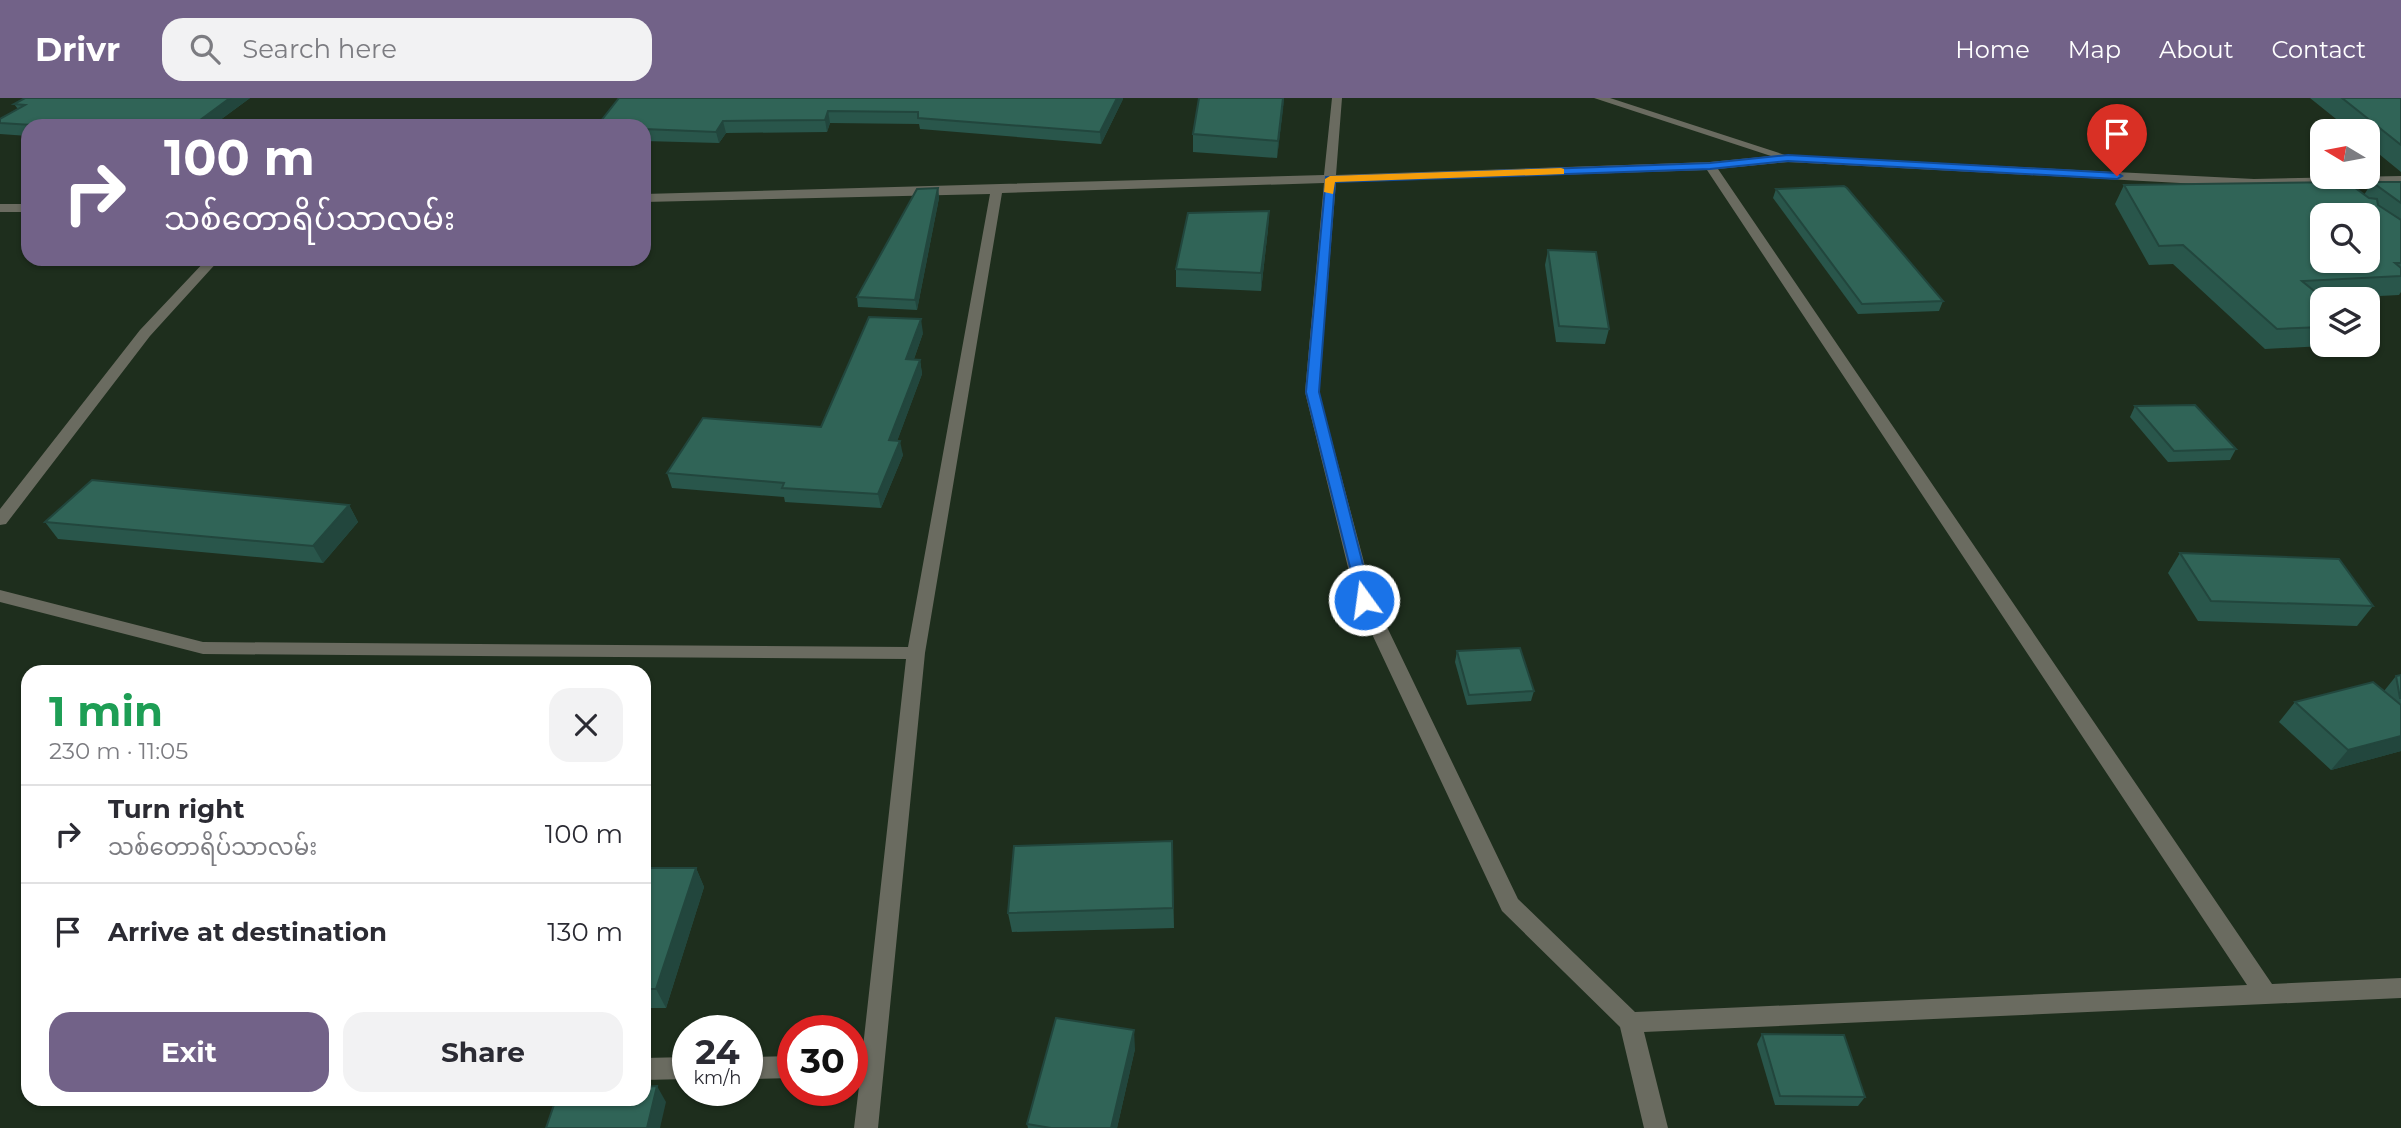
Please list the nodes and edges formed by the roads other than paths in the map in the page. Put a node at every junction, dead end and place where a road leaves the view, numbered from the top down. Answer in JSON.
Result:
{"nodes":[{"id":1,"x":1337,"y":98,"type":"edge"},
{"id":2,"x":1599,"y":98,"type":"edge"},
{"id":3,"x":1788,"y":158,"type":"junction"},
{"id":4,"x":1710,"y":166,"type":"junction"},
{"id":5,"x":1330,"y":179,"type":"junction"},
{"id":6,"x":2380,"y":180,"type":"edge"},
{"id":7,"x":2401,"y":180,"type":"edge"},
{"id":8,"x":2310,"y":181,"type":"edge"},
{"id":9,"x":2332,"y":189,"type":"edge"},
{"id":10,"x":997,"y":190,"type":"junction"},
{"id":11,"x":2340,"y":195,"type":"edge"},
{"id":12,"x":651,"y":198,"type":"edge"},
{"id":13,"x":0,"y":208,"type":"edge"},
{"id":14,"x":21,"y":208,"type":"edge"},
{"id":15,"x":207,"y":266,"type":"edge"},
{"id":16,"x":0,"y":520,"type":"edge"},
{"id":17,"x":0,"y":596,"type":"edge"},
{"id":18,"x":916,"y":653,"type":"junction"},
{"id":19,"x":2401,"y":988,"type":"edge"},
{"id":20,"x":2266,"y":994,"type":"junction"},
{"id":21,"x":868,"y":1021,"type":"edge"},
{"id":22,"x":1630,"y":1023,"type":"junction"},
{"id":23,"x":672,"y":1068,"type":"edge"},
{"id":24,"x":651,"y":1069,"type":"edge"},
{"id":25,"x":865,"y":1106,"type":"edge"},
{"id":26,"x":866,"y":1128,"type":"edge"},
{"id":27,"x":1656,"y":1128,"type":"edge"}],
"edges":[{"from":1,"to":5,"type":"street"},
{"from":2,"to":3,"type":"street"},
{"from":3,"to":4,"type":"street"},
{"from":3,"to":8,"type":"street"},
{"from":4,"to":5,"type":"street"},
{"from":4,"to":20,"type":"street"},
{"from":5,"to":10,"type":"street"},
{"from":5,"to":22,"type":"street"},
{"from":6,"to":7,"type":"street"},
{"from":9,"to":11,"type":"street"},
{"from":10,"to":12,"type":"street"},
{"from":10,"to":18,"type":"street"},
{"from":13,"to":14,"type":"street"},
{"from":15,"to":16,"type":"street"},
{"from":17,"to":18,"type":"street"},
{"from":18,"to":21,"type":"street"},
{"from":19,"to":20,"type":"street"},
{"from":20,"to":22,"type":"street"},
{"from":22,"to":27,"type":"street"},
{"from":23,"to":24,"type":"street"},
{"from":25,"to":26,"type":"street"}]}
